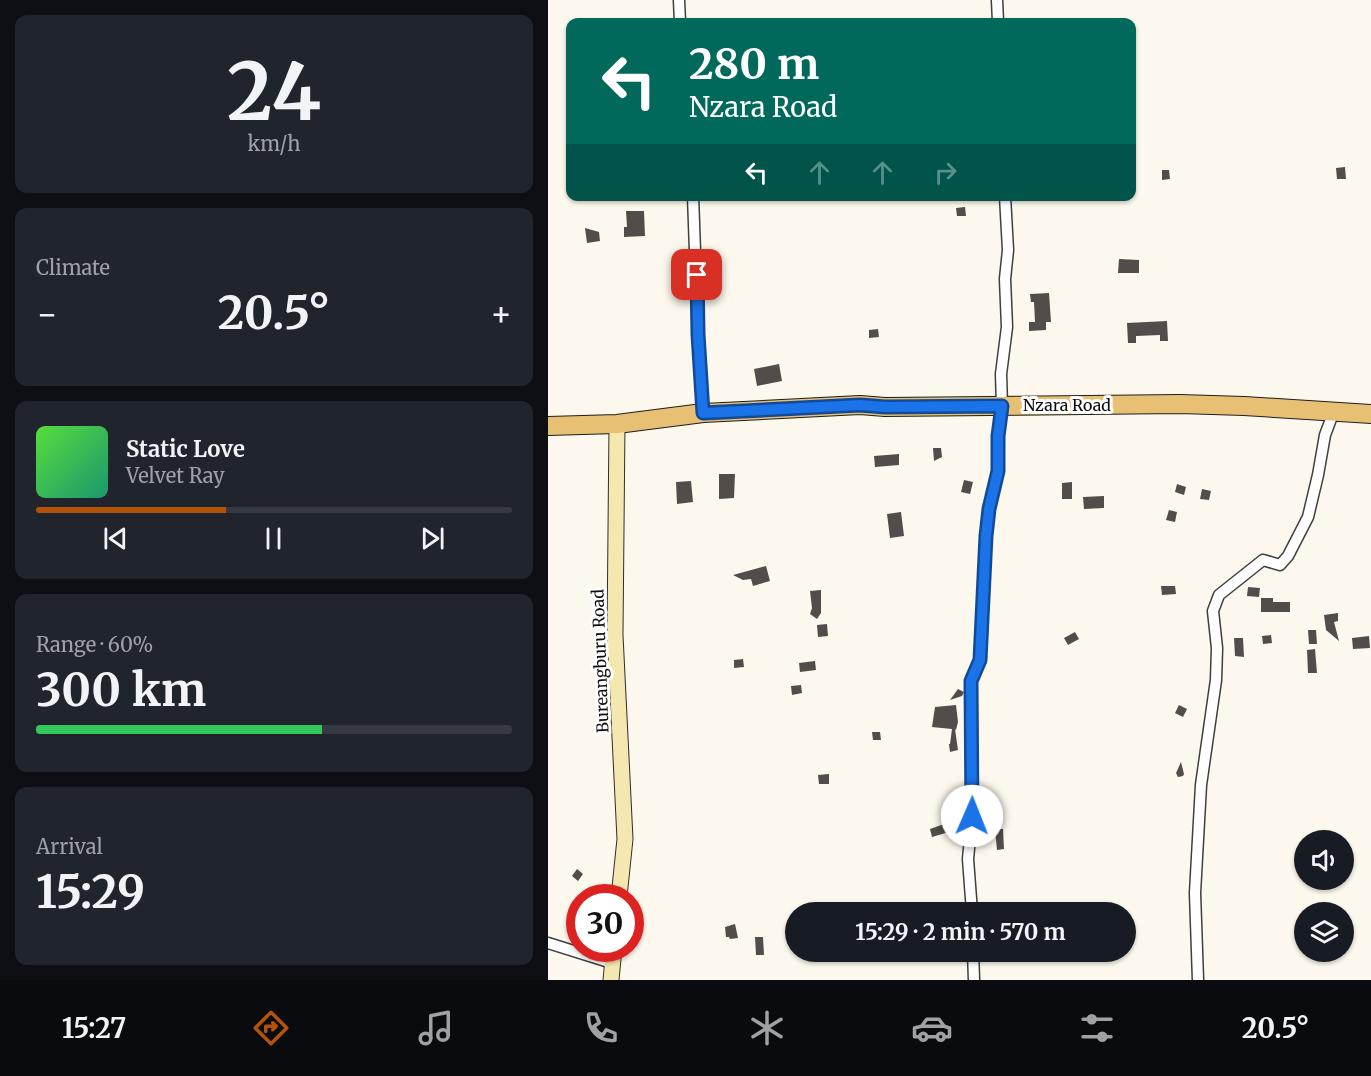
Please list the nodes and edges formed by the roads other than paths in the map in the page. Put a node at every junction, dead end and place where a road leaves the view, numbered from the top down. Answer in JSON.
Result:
{"nodes":[{"id":1,"x":679,"y":0,"type":"edge"},
{"id":2,"x":997,"y":0,"type":"edge"},
{"id":3,"x":680,"y":18,"type":"edge"},
{"id":4,"x":998,"y":18,"type":"edge"},
{"id":5,"x":693,"y":201,"type":"edge"},
{"id":6,"x":1005,"y":201,"type":"edge"},
{"id":7,"x":1002,"y":406,"type":"junction"},
{"id":8,"x":1334,"y":411,"type":"junction"},
{"id":9,"x":703,"y":413,"type":"junction"},
{"id":10,"x":1372,"y":414,"type":"edge"},
{"id":11,"x":617,"y":424,"type":"junction"},
{"id":12,"x":548,"y":426,"type":"edge"},
{"id":13,"x":620,"y":884,"type":"edge"},
{"id":14,"x":971,"y":902,"type":"edge"},
{"id":15,"x":548,"y":943,"type":"edge"},
{"id":16,"x":566,"y":947,"type":"edge"},
{"id":17,"x":612,"y":962,"type":"edge"},
{"id":18,"x":973,"y":962,"type":"edge"},
{"id":19,"x":611,"y":980,"type":"edge"},
{"id":20,"x":974,"y":980,"type":"edge"},
{"id":21,"x":1198,"y":980,"type":"edge"}],
"edges":[{"from":1,"to":3,"type":"street"},
{"from":2,"to":4,"type":"street"},
{"from":5,"to":9,"type":"street"},
{"from":6,"to":7,"type":"street"},
{"from":7,"to":8,"type":"main road","name":"Nzara Road"},
{"from":7,"to":9,"type":"main road","name":"Nzara Road"},
{"from":7,"to":14,"type":"street"},
{"from":8,"to":10,"type":"main road","name":"Nzara Road"},
{"from":8,"to":21,"type":"street"},
{"from":9,"to":11,"type":"main road","name":"Nzara Road"},
{"from":11,"to":12,"type":"main road","name":"Nzara Road"},
{"from":11,"to":13,"type":"street","name":"Bureangburu Road"},
{"from":15,"to":16,"type":"street"},
{"from":17,"to":19,"type":"street"},
{"from":18,"to":20,"type":"street"}]}
